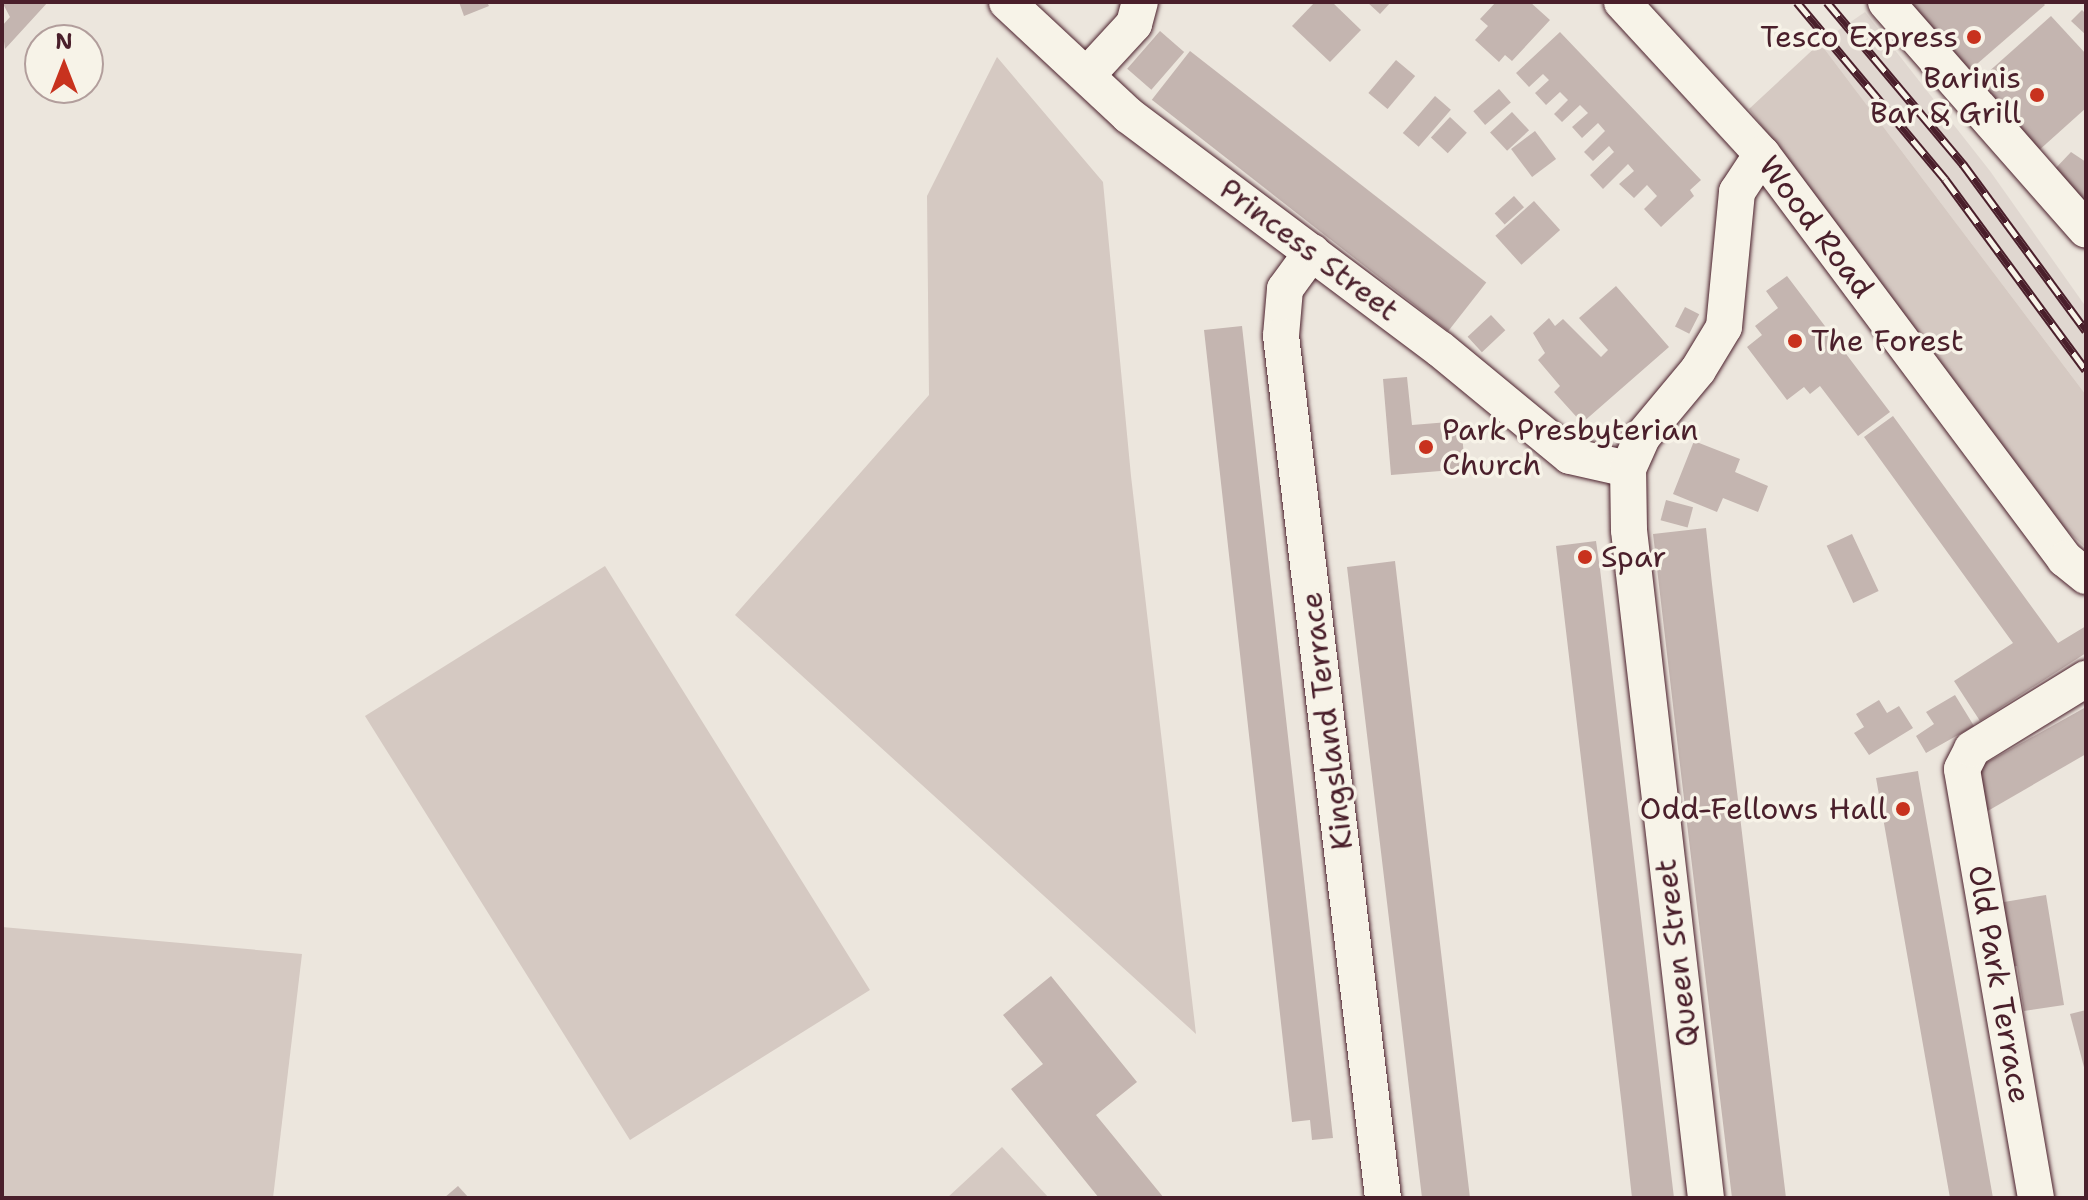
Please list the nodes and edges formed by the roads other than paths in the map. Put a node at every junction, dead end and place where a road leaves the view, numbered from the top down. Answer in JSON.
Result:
{"nodes":[{"id":1,"x":1007,"y":2,"type":"edge"},
{"id":2,"x":1140,"y":2,"type":"edge"},
{"id":3,"x":1622,"y":2,"type":"edge"},
{"id":4,"x":1886,"y":2,"type":"edge"},
{"id":5,"x":1088,"y":74,"type":"junction"},
{"id":6,"x":1762,"y":154,"type":"junction"},
{"id":7,"x":2086,"y":230,"type":"edge"},
{"id":8,"x":1312,"y":252,"type":"junction"},
{"id":9,"x":1628,"y":469,"type":"junction"},
{"id":10,"x":2086,"y":576,"type":"edge"},
{"id":11,"x":2086,"y":679,"type":"edge"},
{"id":12,"x":1383,"y":1198,"type":"edge"},
{"id":13,"x":1706,"y":1198,"type":"edge"},
{"id":14,"x":2036,"y":1198,"type":"edge"}],
"edges":[{"from":1,"to":5,"type":"street","name":"Princess Street"},
{"from":2,"to":5,"type":"street"},
{"from":3,"to":6,"type":"street","name":"Wood Road"},
{"from":4,"to":7,"type":"street"},
{"from":5,"to":8,"type":"street","name":"Princess Street"},
{"from":6,"to":9,"type":"street"},
{"from":6,"to":10,"type":"street","name":"Wood Road"},
{"from":8,"to":9,"type":"street","name":"Princess Street"},
{"from":8,"to":12,"type":"street","name":"Kingsland Terrace"},
{"from":9,"to":13,"type":"street","name":"Queen Street"},
{"from":11,"to":14,"type":"street","name":"Old Park Terrace"}]}
